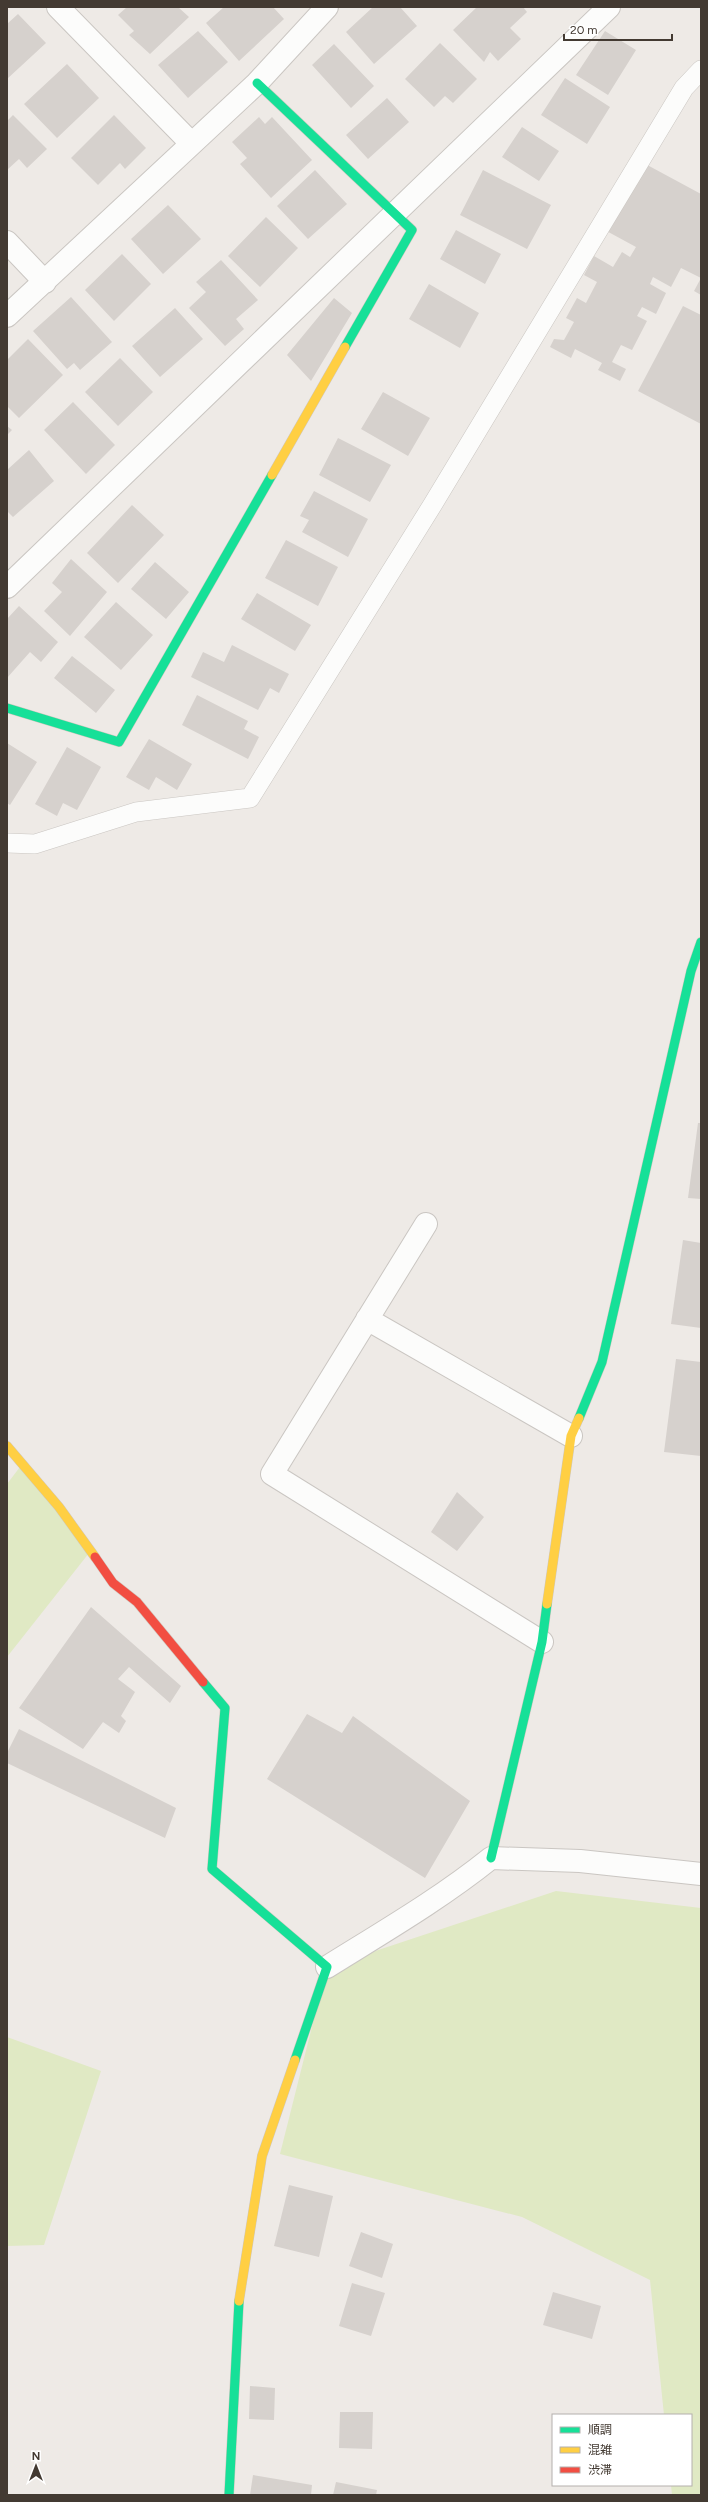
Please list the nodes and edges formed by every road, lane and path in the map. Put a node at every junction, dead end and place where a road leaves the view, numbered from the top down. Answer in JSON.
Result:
{"nodes":[{"id":1,"x":58,"y":7,"type":"edge"},
{"id":2,"x":327,"y":7,"type":"edge"},
{"id":3,"x":609,"y":7,"type":"edge"},
{"id":4,"x":701,"y":70,"type":"edge"},
{"id":5,"x":256,"y":83,"type":"junction"},
{"id":6,"x":191,"y":143,"type":"junction"},
{"id":7,"x":395,"y":214,"type":"junction"},
{"id":8,"x":7,"y":242,"type":"edge"},
{"id":9,"x":45,"y":282,"type":"junction"},
{"id":10,"x":7,"y":316,"type":"edge"},
{"id":11,"x":7,"y":587,"type":"edge"},
{"id":12,"x":7,"y":708,"type":"edge"},
{"id":13,"x":7,"y":843,"type":"edge"},
{"id":14,"x":701,"y":942,"type":"edge"},
{"id":15,"x":426,"y":1224,"type":"dead end"},
{"id":16,"x":367,"y":1319,"type":"junction"},
{"id":17,"x":571,"y":1436,"type":"junction"},
{"id":18,"x":7,"y":1446,"type":"edge"},
{"id":19,"x":542,"y":1642,"type":"junction"},
{"id":20,"x":490,"y":1858,"type":"junction"},
{"id":21,"x":701,"y":1874,"type":"edge"},
{"id":22,"x":328,"y":1967,"type":"junction"},
{"id":23,"x":229,"y":2495,"type":"edge"}],
"edges":[{"from":1,"to":6,"type":"street"},
{"from":2,"to":5,"type":"street"},
{"from":3,"to":7,"type":"street"},
{"from":4,"to":13,"type":"lane"},
{"from":5,"to":6,"type":"street"},
{"from":5,"to":7,"type":"street"},
{"from":6,"to":9,"type":"street"},
{"from":7,"to":11,"type":"street"},
{"from":7,"to":12,"type":"street"},
{"from":8,"to":9,"type":"street"},
{"from":9,"to":10,"type":"street"},
{"from":14,"to":17,"type":"street"},
{"from":15,"to":16,"type":"street"},
{"from":16,"to":17,"type":"street"},
{"from":16,"to":19,"type":"street"},
{"from":17,"to":19,"type":"street"},
{"from":18,"to":22,"type":"street"},
{"from":19,"to":20,"type":"street"},
{"from":20,"to":21,"type":"street"},
{"from":20,"to":22,"type":"street"},
{"from":22,"to":23,"type":"street"}]}
